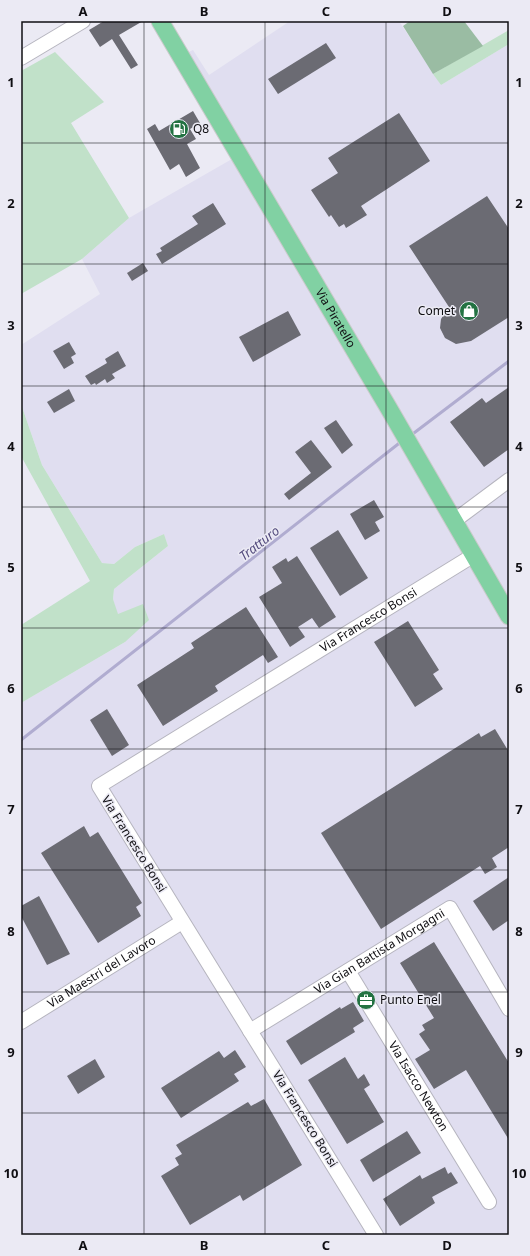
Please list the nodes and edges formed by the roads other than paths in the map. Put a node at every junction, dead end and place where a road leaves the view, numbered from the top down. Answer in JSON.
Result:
{"nodes":[{"id":1,"x":82,"y":21,"type":"edge"},
{"id":2,"x":160,"y":21,"type":"edge"},
{"id":3,"x":21,"y":58,"type":"edge"},
{"id":4,"x":509,"y":480,"type":"edge"},
{"id":5,"x":454,"y":521,"type":"junction"},
{"id":6,"x":474,"y":555,"type":"junction"},
{"id":7,"x":509,"y":616,"type":"edge"},
{"id":8,"x":182,"y":922,"type":"junction"},
{"id":9,"x":348,"y":971,"type":"junction"},
{"id":10,"x":509,"y":1009,"type":"edge"},
{"id":11,"x":21,"y":1022,"type":"edge"},
{"id":12,"x":250,"y":1031,"type":"junction"},
{"id":13,"x":489,"y":1202,"type":"dead end"},
{"id":14,"x":376,"y":1235,"type":"edge"}],
"edges":[{"from":1,"to":3,"type":"street"},
{"from":2,"to":5,"type":"main road","name":"Via Piratello"},
{"from":4,"to":5,"type":"street"},
{"from":5,"to":6,"type":"main road","name":"Via Piratello"},
{"from":6,"to":7,"type":"main road","name":"Via Piratello"},
{"from":6,"to":8,"type":"street","name":"Via Francesco Bonsi"},
{"from":8,"to":11,"type":"street","name":"Via Maestri del Lavoro"},
{"from":8,"to":12,"type":"street","name":"Via Francesco Bonsi"},
{"from":9,"to":10,"type":"street","name":"Via Gian Battista Morgagni"},
{"from":9,"to":12,"type":"street","name":"Via Gian Battista Morgagni"},
{"from":9,"to":13,"type":"street","name":"Via Isacco Newton"},
{"from":12,"to":14,"type":"street","name":"Via Francesco Bonsi"}]}
